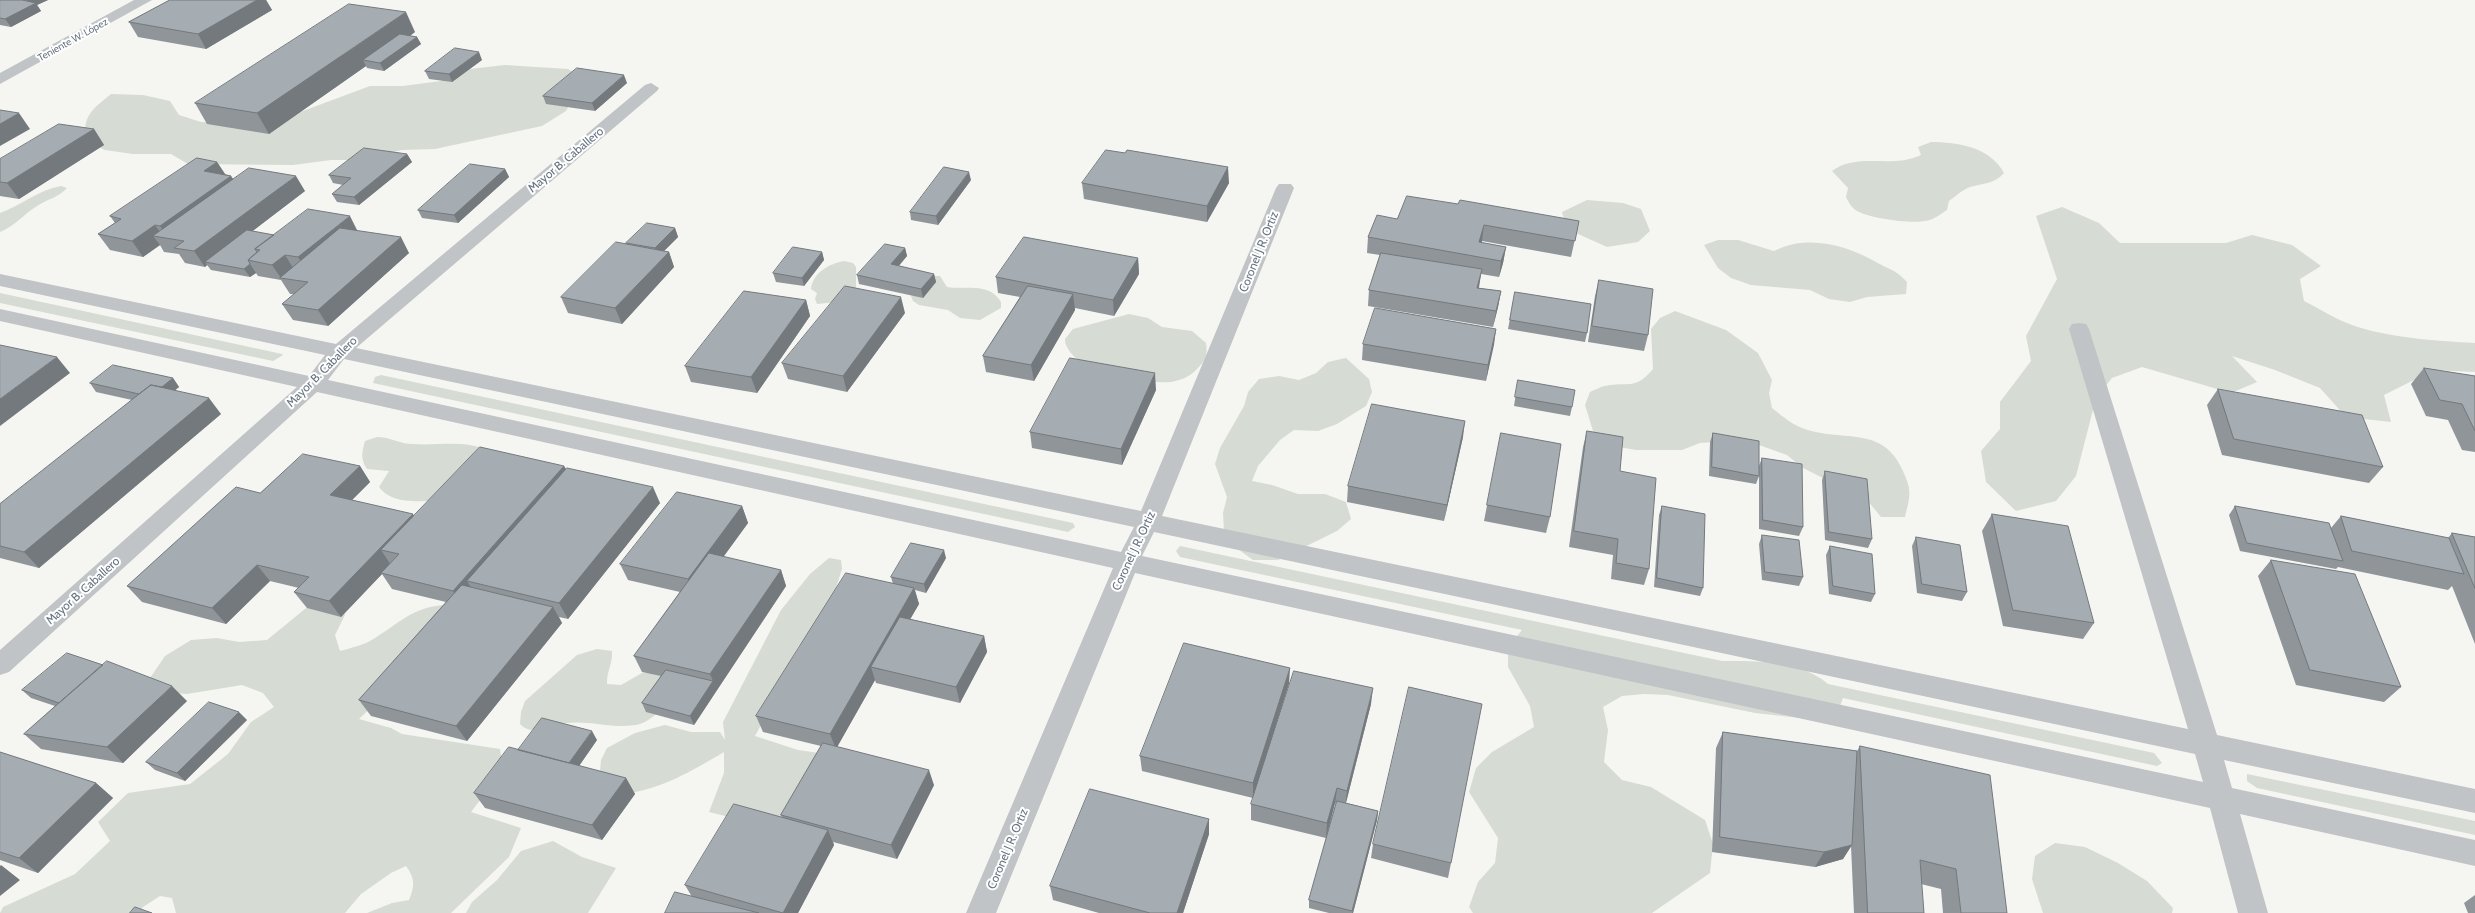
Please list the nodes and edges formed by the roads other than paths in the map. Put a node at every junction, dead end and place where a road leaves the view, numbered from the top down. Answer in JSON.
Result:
{"nodes":[{"id":1,"x":145,"y":0,"type":"edge"},
{"id":2,"x":0,"y":79,"type":"edge"},
{"id":3,"x":651,"y":88,"type":"dead end"},
{"id":4,"x":1285,"y":188,"type":"dead end"},
{"id":5,"x":0,"y":280,"type":"edge"},
{"id":6,"x":0,"y":315,"type":"edge"},
{"id":7,"x":2079,"y":329,"type":"dead end"},
{"id":8,"x":340,"y":351,"type":"junction"},
{"id":9,"x":314,"y":383,"type":"junction"},
{"id":10,"x":1149,"y":520,"type":"junction"},
{"id":11,"x":1127,"y":562,"type":"junction"},
{"id":12,"x":0,"y":665,"type":"edge"},
{"id":13,"x":2206,"y":744,"type":"junction"},
{"id":14,"x":2221,"y":798,"type":"junction"},
{"id":15,"x":2475,"y":801,"type":"edge"},
{"id":16,"x":2475,"y":854,"type":"edge"},
{"id":17,"x":981,"y":913,"type":"edge"},
{"id":18,"x":2253,"y":913,"type":"edge"}],
"edges":[{"from":1,"to":2,"type":"street","name":"Teniente W. López"},
{"from":3,"to":8,"type":"street","name":"Mayor B. Caballero"},
{"from":4,"to":10,"type":"street","name":"Coronel J R. Ortiz"},
{"from":5,"to":8,"type":"street"},
{"from":6,"to":9,"type":"street"},
{"from":7,"to":13,"type":"street"},
{"from":8,"to":9,"type":"street","name":"Mayor B. Caballero"},
{"from":8,"to":10,"type":"street"},
{"from":9,"to":11,"type":"street"},
{"from":9,"to":12,"type":"street","name":"Mayor B. Caballero"},
{"from":10,"to":11,"type":"street","name":"Coronel J R. Ortiz"},
{"from":10,"to":13,"type":"street"},
{"from":11,"to":14,"type":"street"},
{"from":11,"to":17,"type":"street","name":"Coronel J R. Ortiz"},
{"from":13,"to":14,"type":"street"},
{"from":13,"to":15,"type":"street"},
{"from":14,"to":16,"type":"street"},
{"from":14,"to":18,"type":"street"}]}
